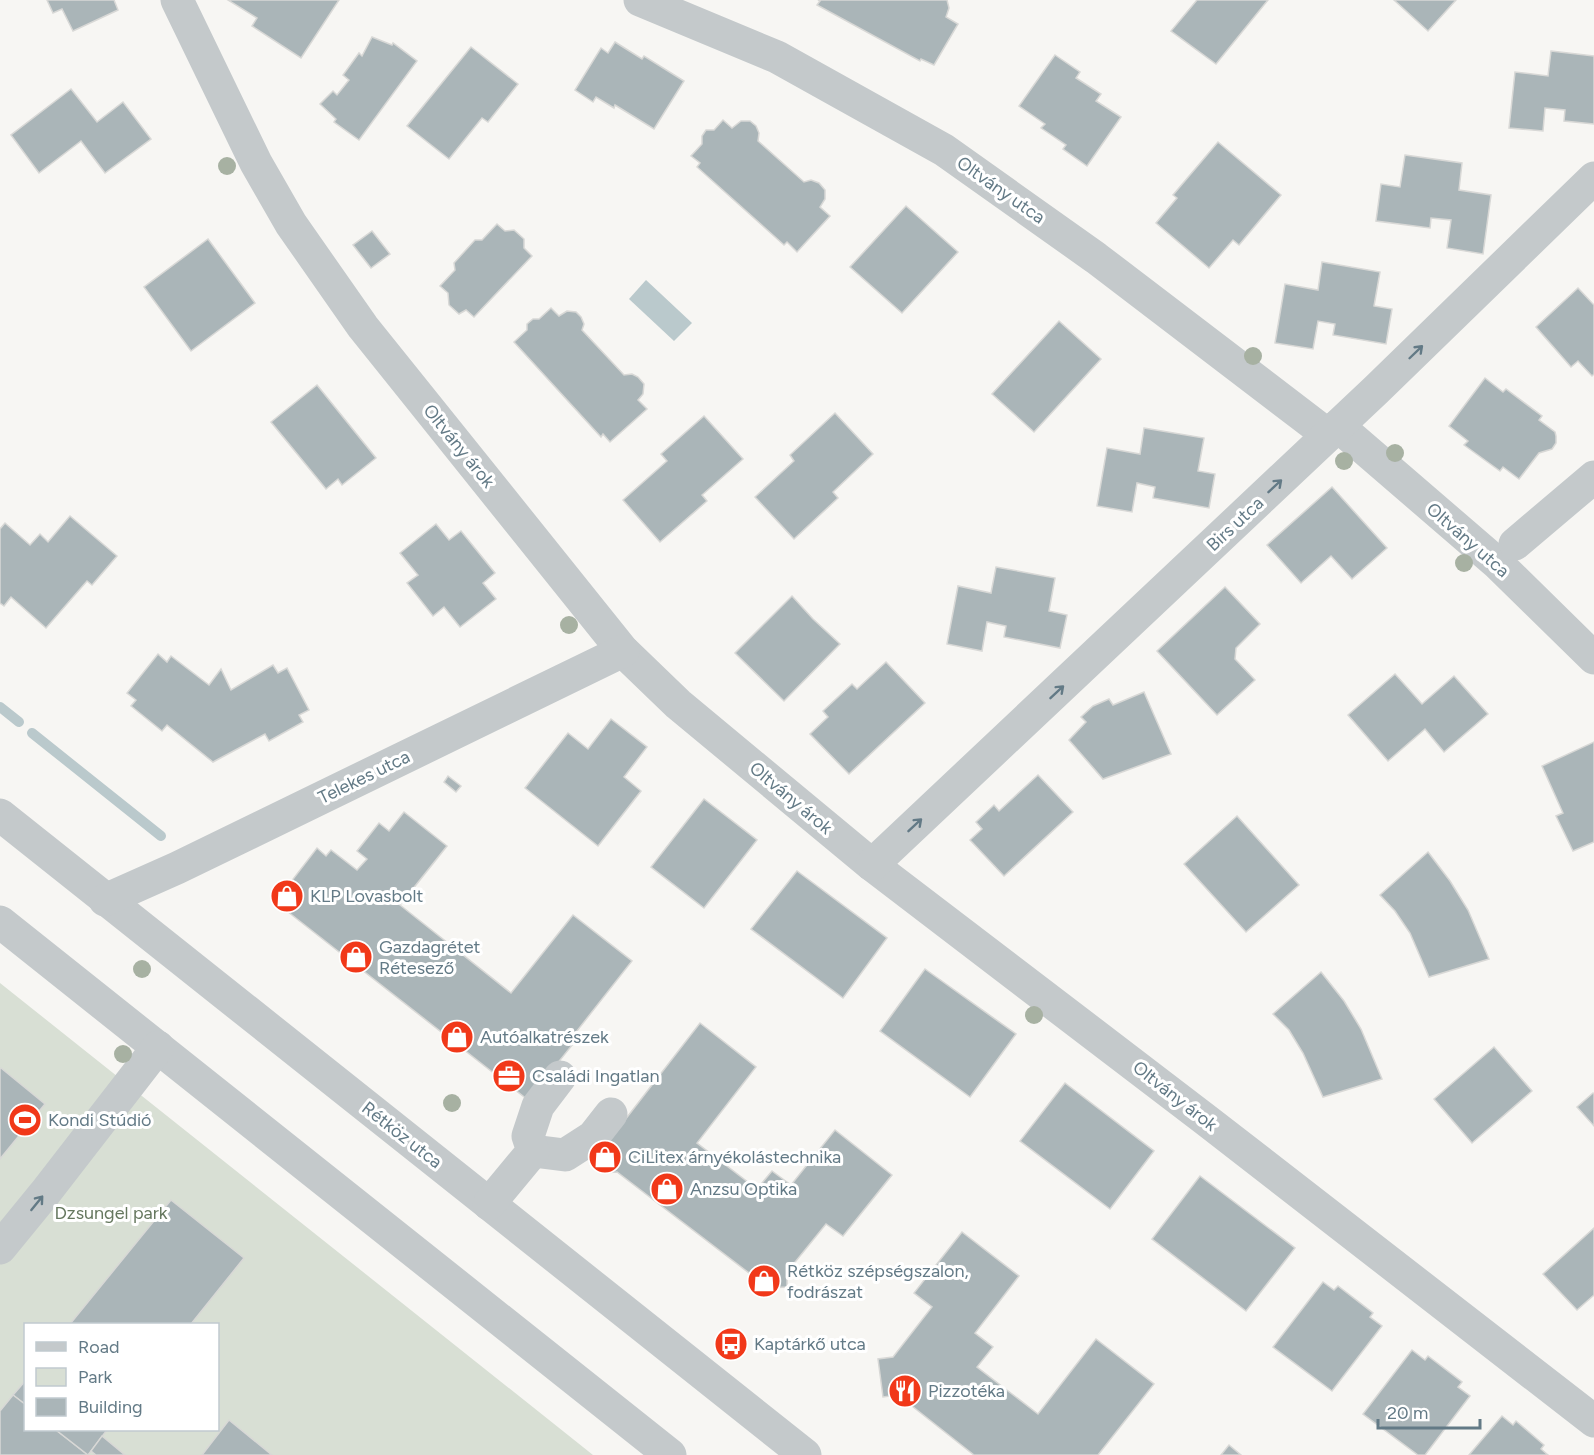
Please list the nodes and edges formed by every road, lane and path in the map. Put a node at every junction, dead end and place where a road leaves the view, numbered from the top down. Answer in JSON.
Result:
{"nodes":[{"id":1,"x":177,"y":0,"type":"edge"},
{"id":2,"x":640,"y":0,"type":"edge"},
{"id":3,"x":1594,"y":178,"type":"edge"},
{"id":4,"x":1333,"y":431,"type":"junction"},
{"id":5,"x":1594,"y":477,"type":"edge"},
{"id":6,"x":1515,"y":544,"type":"dead end"},
{"id":7,"x":623,"y":651,"type":"junction"},
{"id":8,"x":1594,"y":658,"type":"edge"},
{"id":9,"x":0,"y":814,"type":"edge"},
{"id":10,"x":872,"y":866,"type":"junction"},
{"id":11,"x":105,"y":900,"type":"junction"},
{"id":12,"x":0,"y":922,"type":"edge"},
{"id":13,"x":158,"y":1047,"type":"junction"},
{"id":14,"x":560,"y":1077,"type":"dead end"},
{"id":15,"x":611,"y":1114,"type":"dead end"},
{"id":16,"x":533,"y":1151,"type":"junction"},
{"id":17,"x":489,"y":1204,"type":"junction"},
{"id":18,"x":0,"y":1248,"type":"edge"},
{"id":19,"x":1594,"y":1421,"type":"edge"},
{"id":20,"x":670,"y":1455,"type":"edge"},
{"id":21,"x":804,"y":1455,"type":"edge"}],
"edges":[{"from":1,"to":7,"type":"street","name":"Oltvány árok"},
{"from":2,"to":4,"type":"street","name":"Oltvány utca"},
{"from":4,"to":3,"type":"street","name":"Birs utca","one_way":true},
{"from":4,"to":8,"type":"street","name":"Oltvány utca"},
{"from":10,"to":4,"type":"street","name":"Birs utca","one_way":true},
{"from":5,"to":6,"type":"street"},
{"from":7,"to":10,"type":"street","name":"Oltvány árok"},
{"from":7,"to":11,"type":"street","name":"Telekes utca"},
{"from":9,"to":11,"type":"street","name":"Rétköz utca"},
{"from":10,"to":19,"type":"street","name":"Oltvány árok"},
{"from":11,"to":17,"type":"street","name":"Rétköz utca"},
{"from":12,"to":13,"type":"street"},
{"from":18,"to":13,"type":"street","one_way":true},
{"from":13,"to":20,"type":"street"},
{"from":14,"to":16,"type":"street"},
{"from":15,"to":16,"type":"street"},
{"from":16,"to":17,"type":"street"},
{"from":17,"to":21,"type":"street","name":"Rétköz utca"}]}
